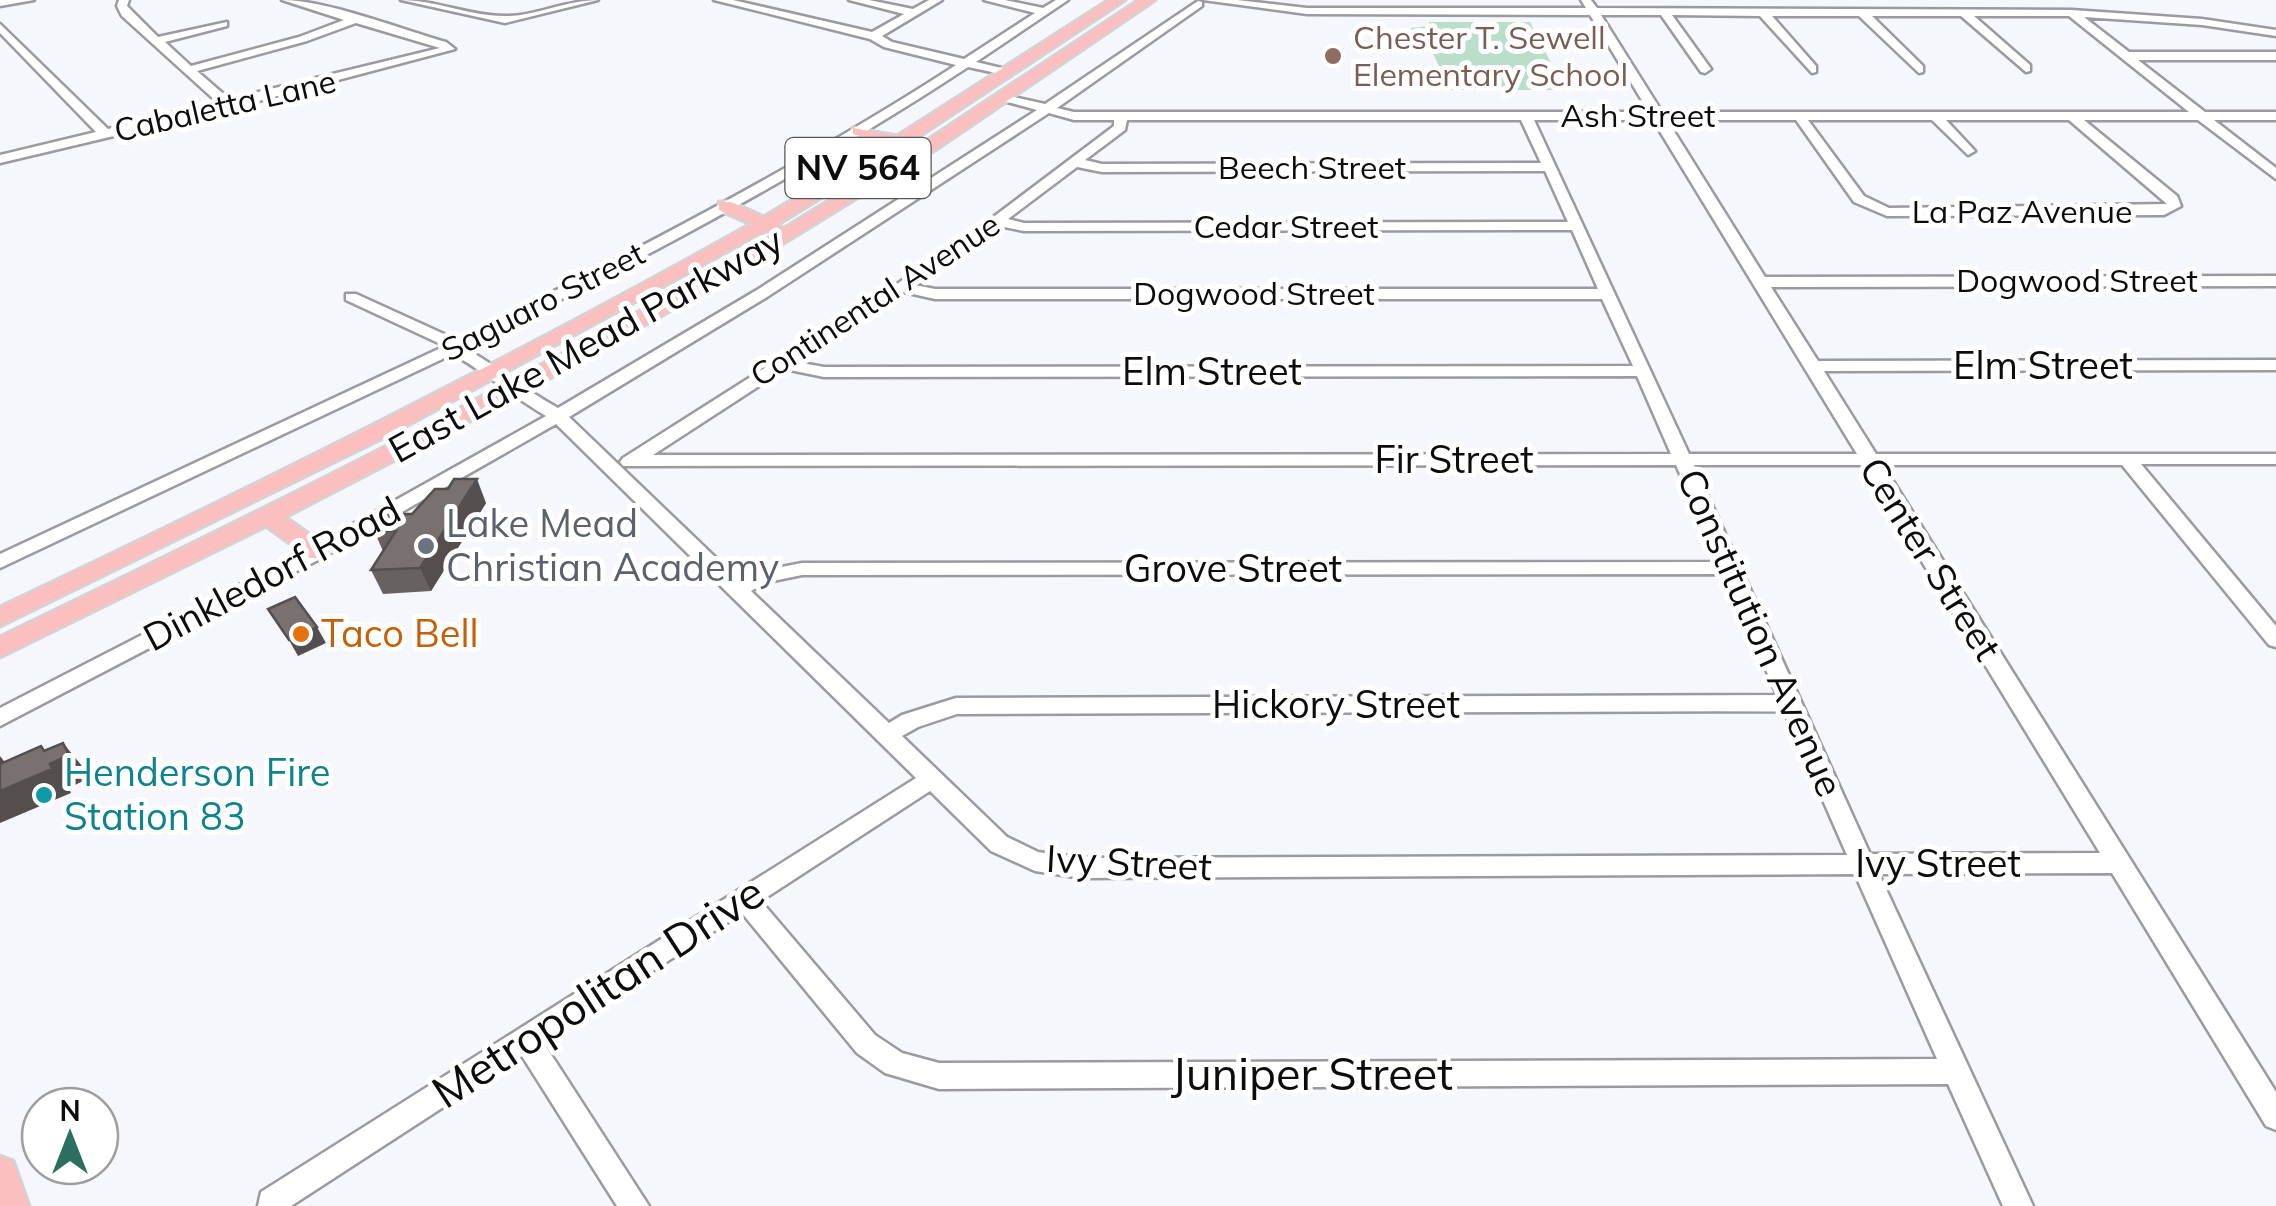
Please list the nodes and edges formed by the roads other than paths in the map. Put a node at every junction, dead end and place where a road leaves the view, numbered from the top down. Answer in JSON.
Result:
{"nodes":[{"id":1,"x":28,"y":0,"type":"edge"},
{"id":2,"x":124,"y":0,"type":"edge"},
{"id":3,"x":286,"y":0,"type":"edge"},
{"id":4,"x":410,"y":0,"type":"edge"},
{"id":5,"x":593,"y":0,"type":"edge"},
{"id":6,"x":719,"y":0,"type":"edge"},
{"id":7,"x":854,"y":0,"type":"edge"},
{"id":8,"x":937,"y":0,"type":"edge"},
{"id":9,"x":989,"y":0,"type":"edge"},
{"id":10,"x":1063,"y":0,"type":"edge"},
{"id":11,"x":1118,"y":0,"type":"edge"},
{"id":12,"x":1148,"y":0,"type":"edge"},
{"id":13,"x":1178,"y":0,"type":"edge"},
{"id":14,"x":544,"y":1,"type":"edge"},
{"id":15,"x":1203,"y":2,"type":"edge"},
{"id":16,"x":0,"y":3,"type":"edge"},
{"id":17,"x":564,"y":7,"type":"junction"},
{"id":18,"x":1590,"y":7,"type":"edge"},
{"id":19,"x":452,"y":8,"type":"junction"},
{"id":20,"x":1404,"y":10,"type":"edge"},
{"id":21,"x":1046,"y":12,"type":"junction"},
{"id":22,"x":914,"y":13,"type":"junction"},
{"id":23,"x":1664,"y":13,"type":"junction"},
{"id":24,"x":1764,"y":13,"type":"junction"},
{"id":25,"x":1864,"y":13,"type":"junction"},
{"id":26,"x":1964,"y":13,"type":"junction"},
{"id":27,"x":2072,"y":13,"type":"junction"},
{"id":28,"x":434,"y":16,"type":"dead end"},
{"id":29,"x":356,"y":19,"type":"junction"},
{"id":30,"x":415,"y":23,"type":"dead end"},
{"id":31,"x":223,"y":24,"type":"dead end"},
{"id":32,"x":0,"y":27,"type":"edge"},
{"id":33,"x":2276,"y":29,"type":"edge"},
{"id":34,"x":397,"y":31,"type":"junction"},
{"id":35,"x":874,"y":36,"type":"junction"},
{"id":36,"x":156,"y":41,"type":"junction"},
{"id":37,"x":2127,"y":56,"type":"junction"},
{"id":38,"x":2276,"y":56,"type":"edge"},
{"id":39,"x":964,"y":63,"type":"junction"},
{"id":40,"x":1705,"y":68,"type":"dead end"},
{"id":41,"x":1919,"y":68,"type":"dead end"},
{"id":42,"x":2026,"y":68,"type":"dead end"},
{"id":43,"x":1812,"y":69,"type":"dead end"},
{"id":44,"x":189,"y":70,"type":"junction"},
{"id":45,"x":1006,"y":73,"type":"junction"},
{"id":46,"x":1004,"y":97,"type":"junction"},
{"id":47,"x":228,"y":105,"type":"junction"},
{"id":48,"x":1048,"y":110,"type":"junction"},
{"id":49,"x":1656,"y":115,"type":"junction"},
{"id":50,"x":1121,"y":116,"type":"junction"},
{"id":51,"x":1526,"y":116,"type":"junction"},
{"id":52,"x":1935,"y":116,"type":"junction"},
{"id":53,"x":2072,"y":116,"type":"junction"},
{"id":54,"x":2201,"y":116,"type":"junction"},
{"id":55,"x":2276,"y":116,"type":"edge"},
{"id":56,"x":1800,"y":117,"type":"junction"},
{"id":57,"x":859,"y":131,"type":"junction"},
{"id":58,"x":106,"y":134,"type":"junction"},
{"id":59,"x":900,"y":142,"type":"junction"},
{"id":60,"x":1968,"y":151,"type":"dead end"},
{"id":61,"x":0,"y":159,"type":"edge"},
{"id":62,"x":1074,"y":162,"type":"junction"},
{"id":63,"x":1550,"y":168,"type":"junction"},
{"id":64,"x":2274,"y":172,"type":"edge"},
{"id":65,"x":725,"y":206,"type":"junction"},
{"id":66,"x":997,"y":221,"type":"junction"},
{"id":67,"x":767,"y":222,"type":"junction"},
{"id":68,"x":804,"y":225,"type":"junction"},
{"id":69,"x":1576,"y":226,"type":"junction"},
{"id":70,"x":712,"y":278,"type":"junction"},
{"id":71,"x":1759,"y":282,"type":"junction"},
{"id":72,"x":2273,"y":283,"type":"edge"},
{"id":73,"x":902,"y":286,"type":"junction"},
{"id":74,"x":1608,"y":294,"type":"junction"},
{"id":75,"x":352,"y":297,"type":"dead end"},
{"id":76,"x":454,"y":348,"type":"junction"},
{"id":77,"x":782,"y":362,"type":"junction"},
{"id":78,"x":2276,"y":365,"type":"edge"},
{"id":79,"x":1811,"y":366,"type":"junction"},
{"id":80,"x":1643,"y":371,"type":"junction"},
{"id":81,"x":503,"y":381,"type":"junction"},
{"id":82,"x":556,"y":415,"type":"junction"},
{"id":83,"x":2276,"y":458,"type":"edge"},
{"id":84,"x":1868,"y":459,"type":"junction"},
{"id":85,"x":2128,"y":459,"type":"junction"},
{"id":86,"x":1684,"y":460,"type":"junction"},
{"id":87,"x":624,"y":466,"type":"junction"},
{"id":88,"x":268,"y":516,"type":"junction"},
{"id":89,"x":318,"y":552,"type":"junction"},
{"id":90,"x":0,"y":562,"type":"edge"},
{"id":91,"x":1733,"y":568,"type":"junction"},
{"id":92,"x":736,"y":590,"type":"junction"},
{"id":93,"x":0,"y":617,"type":"edge"},
{"id":94,"x":2276,"y":640,"type":"edge"},
{"id":95,"x":0,"y":648,"type":"edge"},
{"id":96,"x":1793,"y":703,"type":"junction"},
{"id":97,"x":0,"y":718,"type":"edge"},
{"id":98,"x":885,"y":736,"type":"junction"},
{"id":99,"x":930,"y":780,"type":"junction"},
{"id":100,"x":1861,"y":864,"type":"junction"},
{"id":101,"x":2117,"y":864,"type":"junction"},
{"id":102,"x":744,"y":898,"type":"junction"},
{"id":103,"x":525,"y":1038,"type":"junction"},
{"id":104,"x":1955,"y":1071,"type":"junction"},
{"id":105,"x":2276,"y":1117,"type":"edge"},
{"id":106,"x":0,"y":1173,"type":"edge"},
{"id":107,"x":10,"y":1206,"type":"edge"},
{"id":108,"x":273,"y":1206,"type":"edge"},
{"id":109,"x":634,"y":1206,"type":"edge"},
{"id":110,"x":2018,"y":1206,"type":"edge"}],
"edges":[{"from":1,"to":16,"type":"street"},
{"from":2,"to":36,"type":"street"},
{"from":3,"to":29,"type":"street"},
{"from":4,"to":19,"type":"street"},
{"from":5,"to":17,"type":"street"},
{"from":6,"to":35,"type":"street"},
{"from":7,"to":22,"type":"street"},
{"from":8,"to":22,"type":"street"},
{"from":9,"to":21,"type":"street"},
{"from":10,"to":21,"type":"street","name":"Saguaro Street"},
{"from":11,"to":45,"type":"main road","name":"East Lake Mead Parkway","number":"NV 564"},
{"from":12,"to":46,"type":"main road","name":"East Lake Mead Parkway","number":"NV 564"},
{"from":13,"to":15,"type":"street"},
{"from":14,"to":17,"type":"street"},
{"from":15,"to":20,"type":"street"},
{"from":15,"to":48,"type":"street","name":"Dinkledorf Road"},
{"from":17,"to":19,"type":"street"},
{"from":18,"to":20,"type":"street"},
{"from":18,"to":23,"type":"street"},
{"from":18,"to":49,"type":"street","name":"Center Street"},
{"from":19,"to":28,"type":"street"},
{"from":21,"to":39,"type":"street","name":"Saguaro Street"},
{"from":22,"to":35,"type":"street"},
{"from":23,"to":24,"type":"street"},
{"from":23,"to":40,"type":"street"},
{"from":24,"to":25,"type":"street"},
{"from":24,"to":43,"type":"street"},
{"from":25,"to":26,"type":"street"},
{"from":25,"to":41,"type":"street"},
{"from":26,"to":27,"type":"street"},
{"from":26,"to":42,"type":"street"},
{"from":27,"to":33,"type":"street"},
{"from":27,"to":37,"type":"street"},
{"from":29,"to":34,"type":"street"},
{"from":29,"to":44,"type":"street"},
{"from":30,"to":34,"type":"street"},
{"from":31,"to":36,"type":"street"},
{"from":32,"to":58,"type":"street"},
{"from":34,"to":47,"type":"street","name":"Cabaletta Lane"},
{"from":35,"to":39,"type":"street"},
{"from":36,"to":44,"type":"street"},
{"from":37,"to":38,"type":"street"},
{"from":37,"to":54,"type":"street"},
{"from":39,"to":45,"type":"street"},
{"from":39,"to":57,"type":"street","name":"Saguaro Street"},
{"from":44,"to":47,"type":"street"},
{"from":45,"to":59,"type":"main road","name":"East Lake Mead Parkway","number":"NV 564"},
{"from":46,"to":48,"type":"street","name":"Ash Street"},
{"from":46,"to":68,"type":"main road","name":"East Lake Mead Parkway","number":"NV 564"},
{"from":47,"to":58,"type":"street","name":"Cabaletta Lane"},
{"from":48,"to":50,"type":"street","name":"Ash Street"},
{"from":48,"to":82,"type":"street","name":"Dinkledorf Road"},
{"from":49,"to":51,"type":"street","name":"Ash Street"},
{"from":49,"to":56,"type":"street","name":"Ash Street"},
{"from":49,"to":71,"type":"street","name":"Center Street"},
{"from":50,"to":51,"type":"street","name":"Ash Street"},
{"from":50,"to":62,"type":"street","name":"Continental Avenue"},
{"from":51,"to":63,"type":"street","name":"Constitution Avenue"},
{"from":52,"to":53,"type":"street","name":"Ash Street"},
{"from":52,"to":56,"type":"street","name":"Ash Street"},
{"from":52,"to":60,"type":"street"},
{"from":53,"to":54,"type":"street","name":"Ash Street"},
{"from":53,"to":56,"type":"street","name":"La Paz Avenue"},
{"from":54,"to":55,"type":"street","name":"Ash Street"},
{"from":54,"to":64,"type":"street"},
{"from":57,"to":59,"type":"main road"},
{"from":57,"to":65,"type":"street","name":"Saguaro Street"},
{"from":58,"to":61,"type":"street","name":"Cabaletta Lane"},
{"from":59,"to":67,"type":"main road","name":"East Lake Mead Parkway","number":"NV 564"},
{"from":59,"to":68,"type":"main road"},
{"from":62,"to":63,"type":"street","name":"Beech Street"},
{"from":62,"to":66,"type":"street","name":"Continental Avenue"},
{"from":63,"to":69,"type":"street","name":"Constitution Avenue"},
{"from":65,"to":67,"type":"main road"},
{"from":65,"to":76,"type":"street","name":"Saguaro Street"},
{"from":66,"to":69,"type":"street","name":"Cedar Street"},
{"from":66,"to":73,"type":"street","name":"Continental Avenue"},
{"from":67,"to":70,"type":"main road"},
{"from":67,"to":81,"type":"main road","name":"East Lake Mead Parkway","number":"NV 564"},
{"from":68,"to":70,"type":"main road","name":"East Lake Mead Parkway","number":"NV 564"},
{"from":69,"to":74,"type":"street","name":"Constitution Avenue"},
{"from":70,"to":81,"type":"main road","name":"East Lake Mead Parkway","number":"NV 564"},
{"from":71,"to":72,"type":"street","name":"Dogwood Street"},
{"from":71,"to":79,"type":"street","name":"Center Street"},
{"from":73,"to":74,"type":"street","name":"Dogwood Street"},
{"from":73,"to":77,"type":"street","name":"Continental Avenue"},
{"from":74,"to":80,"type":"street","name":"Constitution Avenue"},
{"from":75,"to":76,"type":"street","name":"Ivy Street"},
{"from":76,"to":81,"type":"street","name":"Ivy Street"},
{"from":76,"to":90,"type":"street","name":"Saguaro Street"},
{"from":77,"to":80,"type":"street","name":"Elm Street"},
{"from":77,"to":87,"type":"street","name":"Continental Avenue"},
{"from":78,"to":79,"type":"street","name":"Elm Street"},
{"from":79,"to":84,"type":"street","name":"Center Street"},
{"from":80,"to":86,"type":"street","name":"Constitution Avenue"},
{"from":81,"to":82,"type":"street","name":"Ivy Street"},
{"from":81,"to":88,"type":"main road","name":"East Lake Mead Parkway","number":"NV 564"},
{"from":81,"to":93,"type":"main road","name":"East Lake Mead Parkway","number":"NV 564"},
{"from":82,"to":87,"type":"street","name":"Ivy Street"},
{"from":82,"to":89,"type":"street","name":"Dinkledorf Road"},
{"from":83,"to":85,"type":"street","name":"Fir Street"},
{"from":84,"to":85,"type":"street","name":"Fir Street"},
{"from":84,"to":86,"type":"street","name":"Fir Street"},
{"from":84,"to":101,"type":"street","name":"Center Street"},
{"from":85,"to":94,"type":"street"},
{"from":86,"to":87,"type":"street","name":"Fir Street"},
{"from":86,"to":91,"type":"street","name":"Constitution Avenue"},
{"from":87,"to":92,"type":"street","name":"Ivy Street"},
{"from":88,"to":89,"type":"main road"},
{"from":88,"to":95,"type":"main road","name":"East Lake Mead Parkway","number":"NV 564"},
{"from":89,"to":97,"type":"street","name":"Dinkledorf Road"},
{"from":91,"to":92,"type":"street","name":"Grove Street"},
{"from":91,"to":96,"type":"street","name":"Constitution Avenue"},
{"from":92,"to":98,"type":"street","name":"Ivy Street"},
{"from":96,"to":98,"type":"street","name":"Hickory Street"},
{"from":96,"to":100,"type":"street","name":"Constitution Avenue"},
{"from":98,"to":99,"type":"street","name":"Ivy Street"},
{"from":99,"to":100,"type":"street","name":"Ivy Street"},
{"from":99,"to":102,"type":"street","name":"Metropolitan Drive"},
{"from":100,"to":101,"type":"street","name":"Ivy Street"},
{"from":100,"to":104,"type":"street","name":"Constitution Avenue"},
{"from":101,"to":105,"type":"street","name":"Center Street"},
{"from":102,"to":103,"type":"street","name":"Metropolitan Drive"},
{"from":102,"to":104,"type":"street","name":"Juniper Street"},
{"from":103,"to":108,"type":"street","name":"Metropolitan Drive"},
{"from":103,"to":109,"type":"street"},
{"from":104,"to":110,"type":"street","name":"Constitution Avenue"},
{"from":106,"to":107,"type":"main road"}]}
